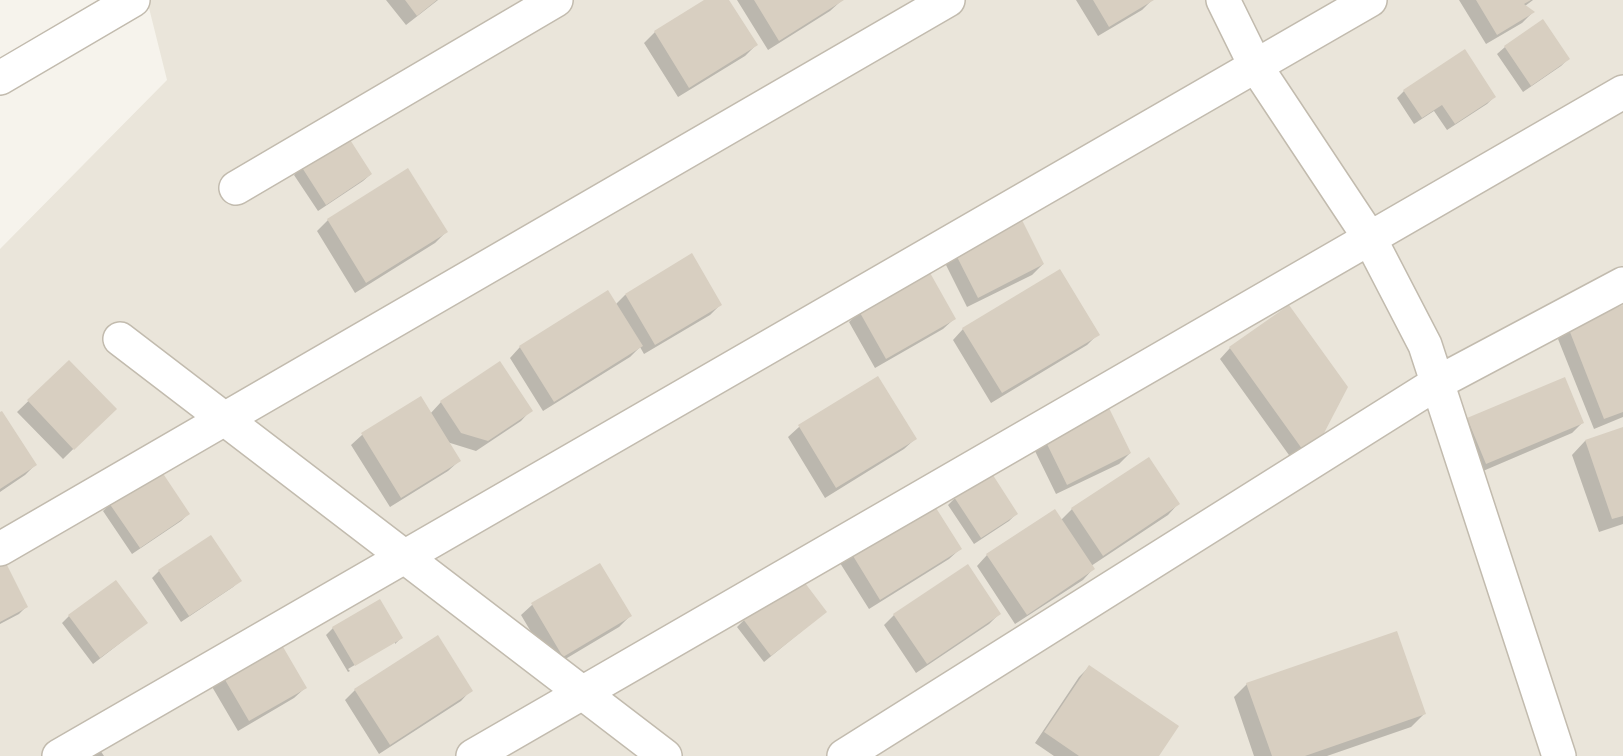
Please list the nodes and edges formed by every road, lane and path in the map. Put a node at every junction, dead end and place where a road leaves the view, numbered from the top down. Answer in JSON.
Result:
{"nodes":[{"id":1,"x":133,"y":0,"type":"edge"},
{"id":2,"x":556,"y":0,"type":"edge"},
{"id":3,"x":948,"y":0,"type":"edge"},
{"id":4,"x":1223,"y":0,"type":"edge"},
{"id":5,"x":1370,"y":0,"type":"edge"},
{"id":6,"x":1255,"y":65,"type":"junction"},
{"id":7,"x":0,"y":78,"type":"edge"},
{"id":8,"x":1623,"y":92,"type":"edge"},
{"id":9,"x":236,"y":188,"type":"dead end"},
{"id":10,"x":1369,"y":237,"type":"junction"},
{"id":11,"x":1623,"y":284,"type":"edge"},
{"id":12,"x":120,"y":339,"type":"dead end"},
{"id":13,"x":1437,"y":383,"type":"junction"},
{"id":14,"x":225,"y":419,"type":"junction"},
{"id":15,"x":0,"y":549,"type":"edge"},
{"id":16,"x":406,"y":556,"type":"junction"},
{"id":17,"x":584,"y":692,"type":"junction"},
{"id":18,"x":59,"y":756,"type":"edge"},
{"id":19,"x":473,"y":756,"type":"edge"},
{"id":20,"x":665,"y":756,"type":"edge"},
{"id":21,"x":844,"y":756,"type":"edge"},
{"id":22,"x":1559,"y":756,"type":"edge"}],
"edges":[{"from":1,"to":7,"type":"street"},
{"from":2,"to":9,"type":"street"},
{"from":3,"to":14,"type":"street"},
{"from":4,"to":6,"type":"street"},
{"from":5,"to":6,"type":"street"},
{"from":6,"to":10,"type":"street"},
{"from":6,"to":16,"type":"street"},
{"from":8,"to":10,"type":"street"},
{"from":10,"to":13,"type":"street"},
{"from":10,"to":17,"type":"street"},
{"from":11,"to":13,"type":"street"},
{"from":12,"to":14,"type":"street"},
{"from":13,"to":21,"type":"street"},
{"from":13,"to":22,"type":"street"},
{"from":14,"to":15,"type":"street"},
{"from":14,"to":16,"type":"street"},
{"from":16,"to":17,"type":"street"},
{"from":16,"to":18,"type":"street"},
{"from":17,"to":19,"type":"street"},
{"from":17,"to":20,"type":"street"}]}
